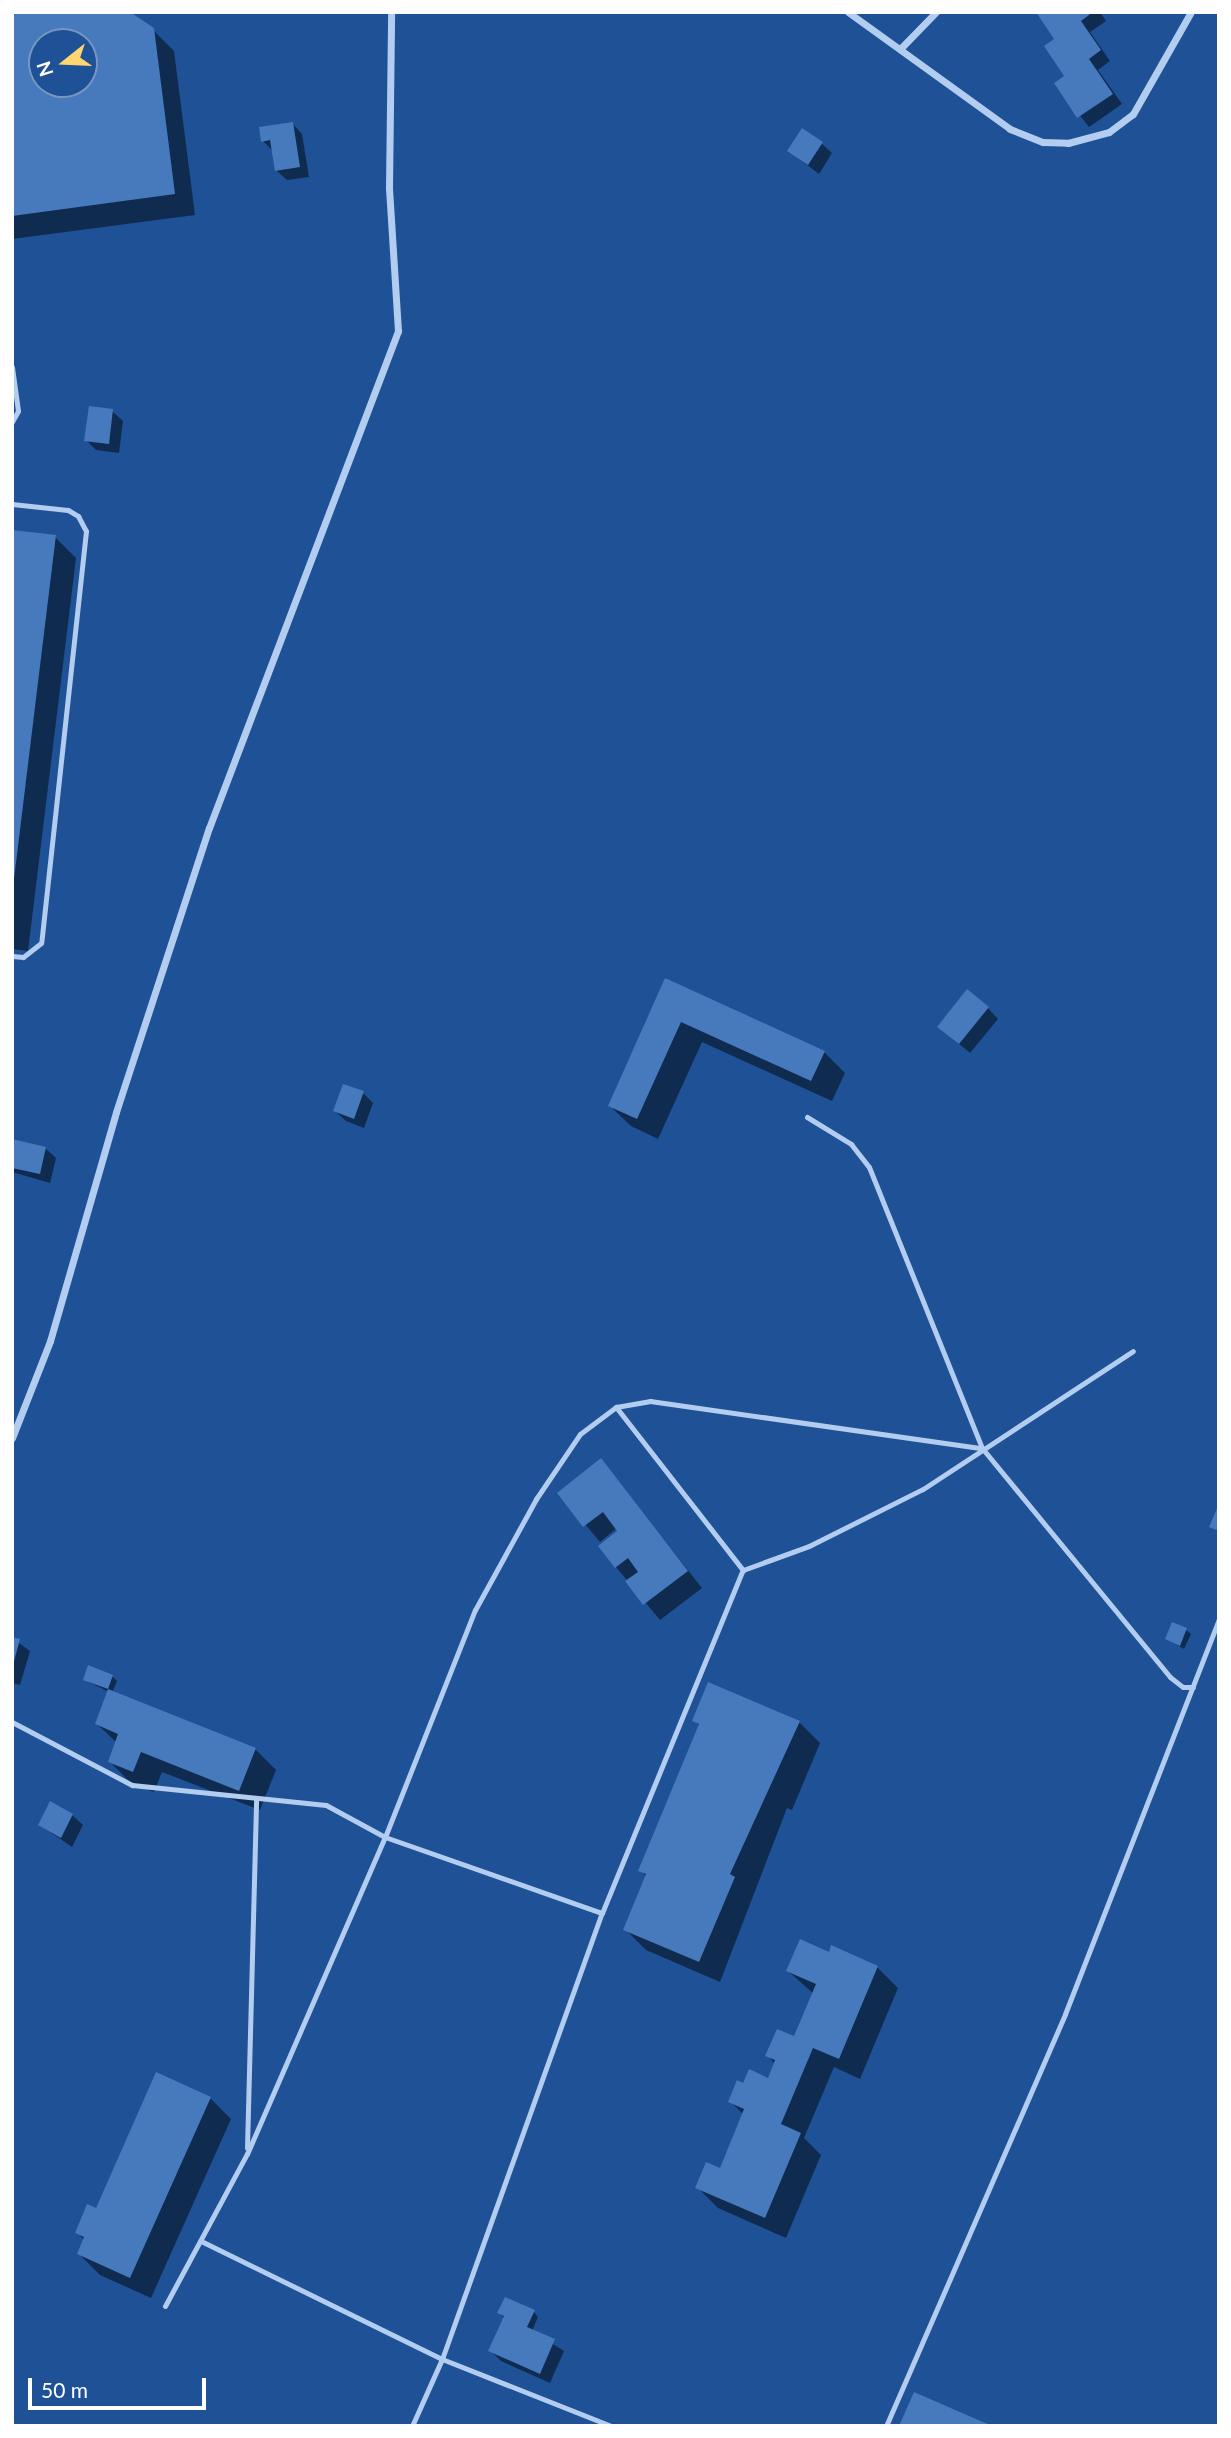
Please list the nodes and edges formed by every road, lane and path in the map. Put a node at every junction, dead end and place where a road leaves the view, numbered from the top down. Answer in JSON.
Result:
{"nodes":[{"id":1,"x":391,"y":12,"type":"edge"},
{"id":2,"x":848,"y":12,"type":"edge"},
{"id":3,"x":936,"y":12,"type":"edge"},
{"id":4,"x":1191,"y":12,"type":"edge"},
{"id":5,"x":901,"y":48,"type":"junction"},
{"id":6,"x":12,"y":366,"type":"edge"},
{"id":7,"x":12,"y":422,"type":"edge"},
{"id":8,"x":12,"y":505,"type":"edge"},
{"id":9,"x":12,"y":956,"type":"edge"},
{"id":10,"x":807,"y":1117,"type":"dead end"},
{"id":11,"x":1133,"y":1351,"type":"dead end"},
{"id":12,"x":616,"y":1406,"type":"junction"},
{"id":13,"x":12,"y":1438,"type":"edge"},
{"id":14,"x":982,"y":1448,"type":"junction"},
{"id":15,"x":743,"y":1570,"type":"junction"},
{"id":16,"x":1219,"y":1620,"type":"edge"},
{"id":17,"x":1193,"y":1687,"type":"junction"},
{"id":18,"x":12,"y":1722,"type":"edge"},
{"id":19,"x":256,"y":1798,"type":"junction"},
{"id":20,"x":385,"y":1837,"type":"junction"},
{"id":21,"x":602,"y":1913,"type":"junction"},
{"id":22,"x":247,"y":2154,"type":"junction"},
{"id":23,"x":203,"y":2242,"type":"junction"},
{"id":24,"x":165,"y":2306,"type":"dead end"},
{"id":25,"x":442,"y":2359,"type":"junction"},
{"id":26,"x":412,"y":2426,"type":"edge"},
{"id":27,"x":611,"y":2426,"type":"edge"},
{"id":28,"x":886,"y":2426,"type":"edge"}],
"edges":[{"from":1,"to":13,"type":"street"},
{"from":2,"to":5,"type":"street"},
{"from":3,"to":5,"type":"street"},
{"from":4,"to":5,"type":"street"},
{"from":6,"to":7,"type":"lane"},
{"from":8,"to":9,"type":"lane"},
{"from":10,"to":14,"type":"lane"},
{"from":11,"to":14,"type":"lane"},
{"from":12,"to":14,"type":"lane"},
{"from":12,"to":15,"type":"lane"},
{"from":12,"to":20,"type":"lane"},
{"from":14,"to":15,"type":"lane"},
{"from":14,"to":17,"type":"lane"},
{"from":15,"to":21,"type":"lane"},
{"from":16,"to":17,"type":"lane"},
{"from":17,"to":28,"type":"lane"},
{"from":18,"to":19,"type":"lane"},
{"from":19,"to":20,"type":"lane"},
{"from":19,"to":22,"type":"lane"},
{"from":20,"to":21,"type":"lane"},
{"from":20,"to":22,"type":"lane"},
{"from":21,"to":25,"type":"lane"},
{"from":22,"to":23,"type":"lane"},
{"from":23,"to":24,"type":"lane"},
{"from":23,"to":25,"type":"lane"},
{"from":25,"to":26,"type":"lane"},
{"from":25,"to":27,"type":"lane"}]}
